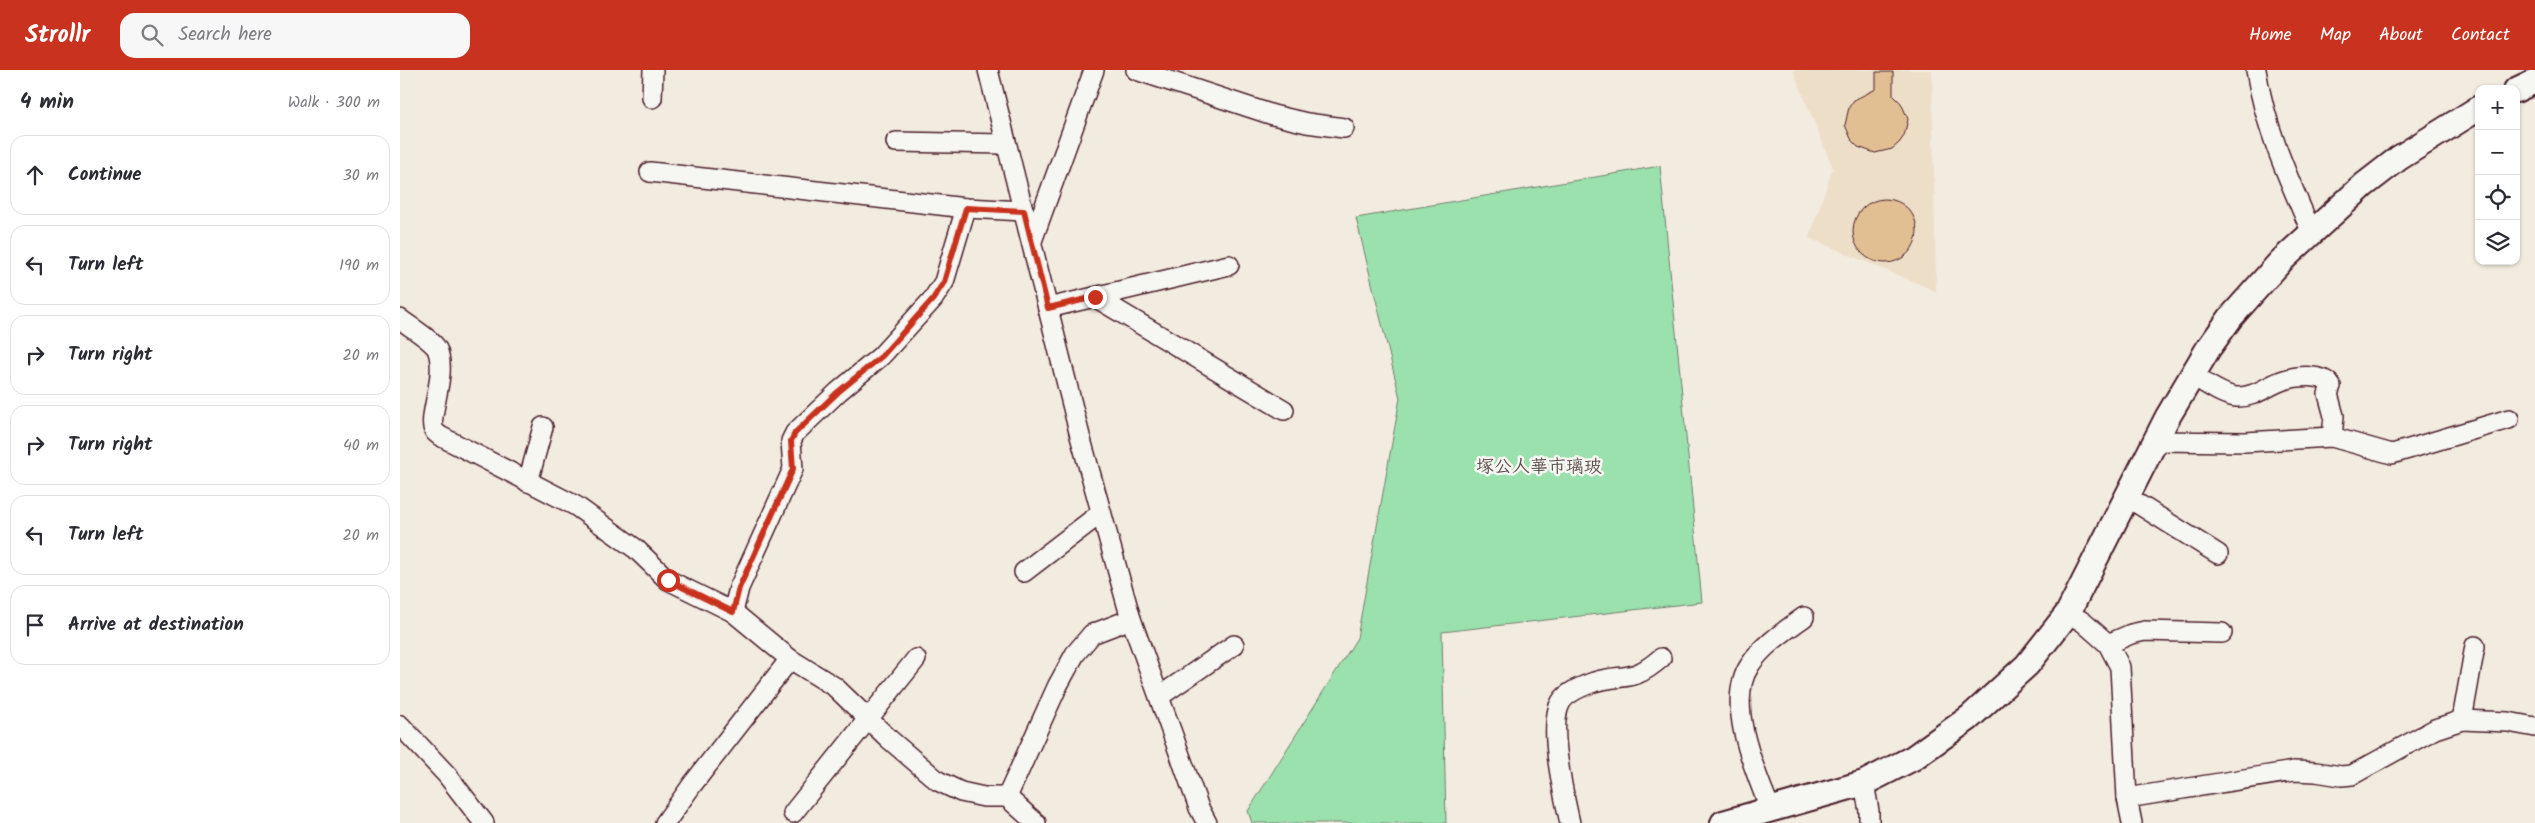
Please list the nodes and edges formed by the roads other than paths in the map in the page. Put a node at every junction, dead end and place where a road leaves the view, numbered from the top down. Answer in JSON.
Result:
{"nodes":[{"id":1,"x":653,"y":70,"type":"edge"},
{"id":2,"x":988,"y":70,"type":"edge"},
{"id":3,"x":1094,"y":70,"type":"edge"},
{"id":4,"x":1136,"y":70,"type":"edge"},
{"id":5,"x":2256,"y":70,"type":"edge"},
{"id":6,"x":2535,"y":81,"type":"edge"},
{"id":7,"x":2520,"y":88,"type":"edge"},
{"id":8,"x":652,"y":98,"type":"dead end"},
{"id":9,"x":2475,"y":110,"type":"edge"},
{"id":10,"x":1344,"y":128,"type":"dead end"},
{"id":11,"x":896,"y":142,"type":"dead end"},
{"id":12,"x":1006,"y":144,"type":"junction"},
{"id":13,"x":650,"y":172,"type":"dead end"},
{"id":14,"x":966,"y":208,"type":"junction"},
{"id":15,"x":1024,"y":211,"type":"junction"},
{"id":16,"x":2312,"y":233,"type":"junction"},
{"id":17,"x":1032,"y":241,"type":"junction"},
{"id":18,"x":1229,"y":265,"type":"dead end"},
{"id":19,"x":1095,"y":297,"type":"junction"},
{"id":20,"x":1048,"y":308,"type":"junction"},
{"id":21,"x":400,"y":319,"type":"edge"},
{"id":22,"x":2192,"y":375,"type":"junction"},
{"id":23,"x":1284,"y":410,"type":"dead end"},
{"id":24,"x":2509,"y":419,"type":"dead end"},
{"id":25,"x":544,"y":427,"type":"dead end"},
{"id":26,"x":2332,"y":437,"type":"junction"},
{"id":27,"x":2154,"y":441,"type":"junction"},
{"id":28,"x":528,"y":482,"type":"junction"},
{"id":29,"x":2127,"y":497,"type":"junction"},
{"id":30,"x":1102,"y":513,"type":"junction"},
{"id":31,"x":2218,"y":554,"type":"dead end"},
{"id":32,"x":1024,"y":572,"type":"dead end"},
{"id":33,"x":733,"y":612,"type":"junction"},
{"id":34,"x":2068,"y":613,"type":"junction"},
{"id":35,"x":1804,"y":617,"type":"dead end"},
{"id":36,"x":1131,"y":619,"type":"junction"},
{"id":37,"x":2222,"y":633,"type":"dead end"},
{"id":38,"x":2108,"y":644,"type":"junction"},
{"id":39,"x":1234,"y":645,"type":"dead end"},
{"id":40,"x":2475,"y":646,"type":"dead end"},
{"id":41,"x":1660,"y":658,"type":"dead end"},
{"id":42,"x":790,"y":659,"type":"junction"},
{"id":43,"x":916,"y":659,"type":"dead end"},
{"id":44,"x":1160,"y":696,"type":"junction"},
{"id":45,"x":868,"y":719,"type":"junction"},
{"id":46,"x":2462,"y":720,"type":"junction"},
{"id":47,"x":400,"y":726,"type":"edge"},
{"id":48,"x":2535,"y":726,"type":"edge"},
{"id":49,"x":1864,"y":783,"type":"junction"},
{"id":50,"x":1007,"y":797,"type":"junction"},
{"id":51,"x":2127,"y":798,"type":"junction"},
{"id":52,"x":1771,"y":811,"type":"junction"},
{"id":53,"x":793,"y":813,"type":"dead end"},
{"id":54,"x":1203,"y":820,"type":"edge"},
{"id":55,"x":1734,"y":822,"type":"edge"},
{"id":56,"x":484,"y":823,"type":"edge"},
{"id":57,"x":665,"y":823,"type":"edge"},
{"id":58,"x":1036,"y":823,"type":"edge"},
{"id":59,"x":1570,"y":823,"type":"edge"},
{"id":60,"x":1869,"y":823,"type":"edge"},
{"id":61,"x":2132,"y":823,"type":"edge"}],
"edges":[{"from":1,"to":8,"type":"street"},
{"from":2,"to":12,"type":"street"},
{"from":3,"to":17,"type":"street"},
{"from":4,"to":10,"type":"street"},
{"from":5,"to":16,"type":"street"},
{"from":6,"to":7,"type":"main road"},
{"from":9,"to":16,"type":"main road"},
{"from":11,"to":12,"type":"street"},
{"from":12,"to":15,"type":"street"},
{"from":13,"to":14,"type":"street"},
{"from":14,"to":15,"type":"street"},
{"from":14,"to":33,"type":"street"},
{"from":15,"to":17,"type":"street"},
{"from":16,"to":22,"type":"main road"},
{"from":17,"to":20,"type":"street"},
{"from":18,"to":19,"type":"street"},
{"from":19,"to":20,"type":"street"},
{"from":19,"to":23,"type":"street"},
{"from":20,"to":30,"type":"street"},
{"from":21,"to":28,"type":"street"},
{"from":22,"to":26,"type":"street"},
{"from":22,"to":27,"type":"main road"},
{"from":24,"to":26,"type":"street"},
{"from":25,"to":28,"type":"street"},
{"from":26,"to":27,"type":"street"},
{"from":27,"to":29,"type":"main road"},
{"from":28,"to":33,"type":"street"},
{"from":29,"to":31,"type":"street"},
{"from":29,"to":34,"type":"main road"},
{"from":30,"to":32,"type":"street"},
{"from":30,"to":36,"type":"street"},
{"from":33,"to":42,"type":"street"},
{"from":34,"to":38,"type":"street"},
{"from":34,"to":49,"type":"main road"},
{"from":35,"to":52,"type":"street"},
{"from":36,"to":44,"type":"street"},
{"from":36,"to":50,"type":"street"},
{"from":37,"to":38,"type":"street"},
{"from":38,"to":51,"type":"street"},
{"from":39,"to":44,"type":"street"},
{"from":40,"to":46,"type":"street"},
{"from":41,"to":59,"type":"street"},
{"from":42,"to":45,"type":"street"},
{"from":42,"to":57,"type":"street"},
{"from":43,"to":45,"type":"street"},
{"from":44,"to":54,"type":"street"},
{"from":45,"to":50,"type":"street"},
{"from":45,"to":53,"type":"street"},
{"from":46,"to":48,"type":"street"},
{"from":46,"to":51,"type":"street"},
{"from":47,"to":56,"type":"street"},
{"from":49,"to":52,"type":"main road"},
{"from":49,"to":60,"type":"street"},
{"from":50,"to":58,"type":"street"},
{"from":51,"to":61,"type":"street"},
{"from":52,"to":55,"type":"main road"}]}
